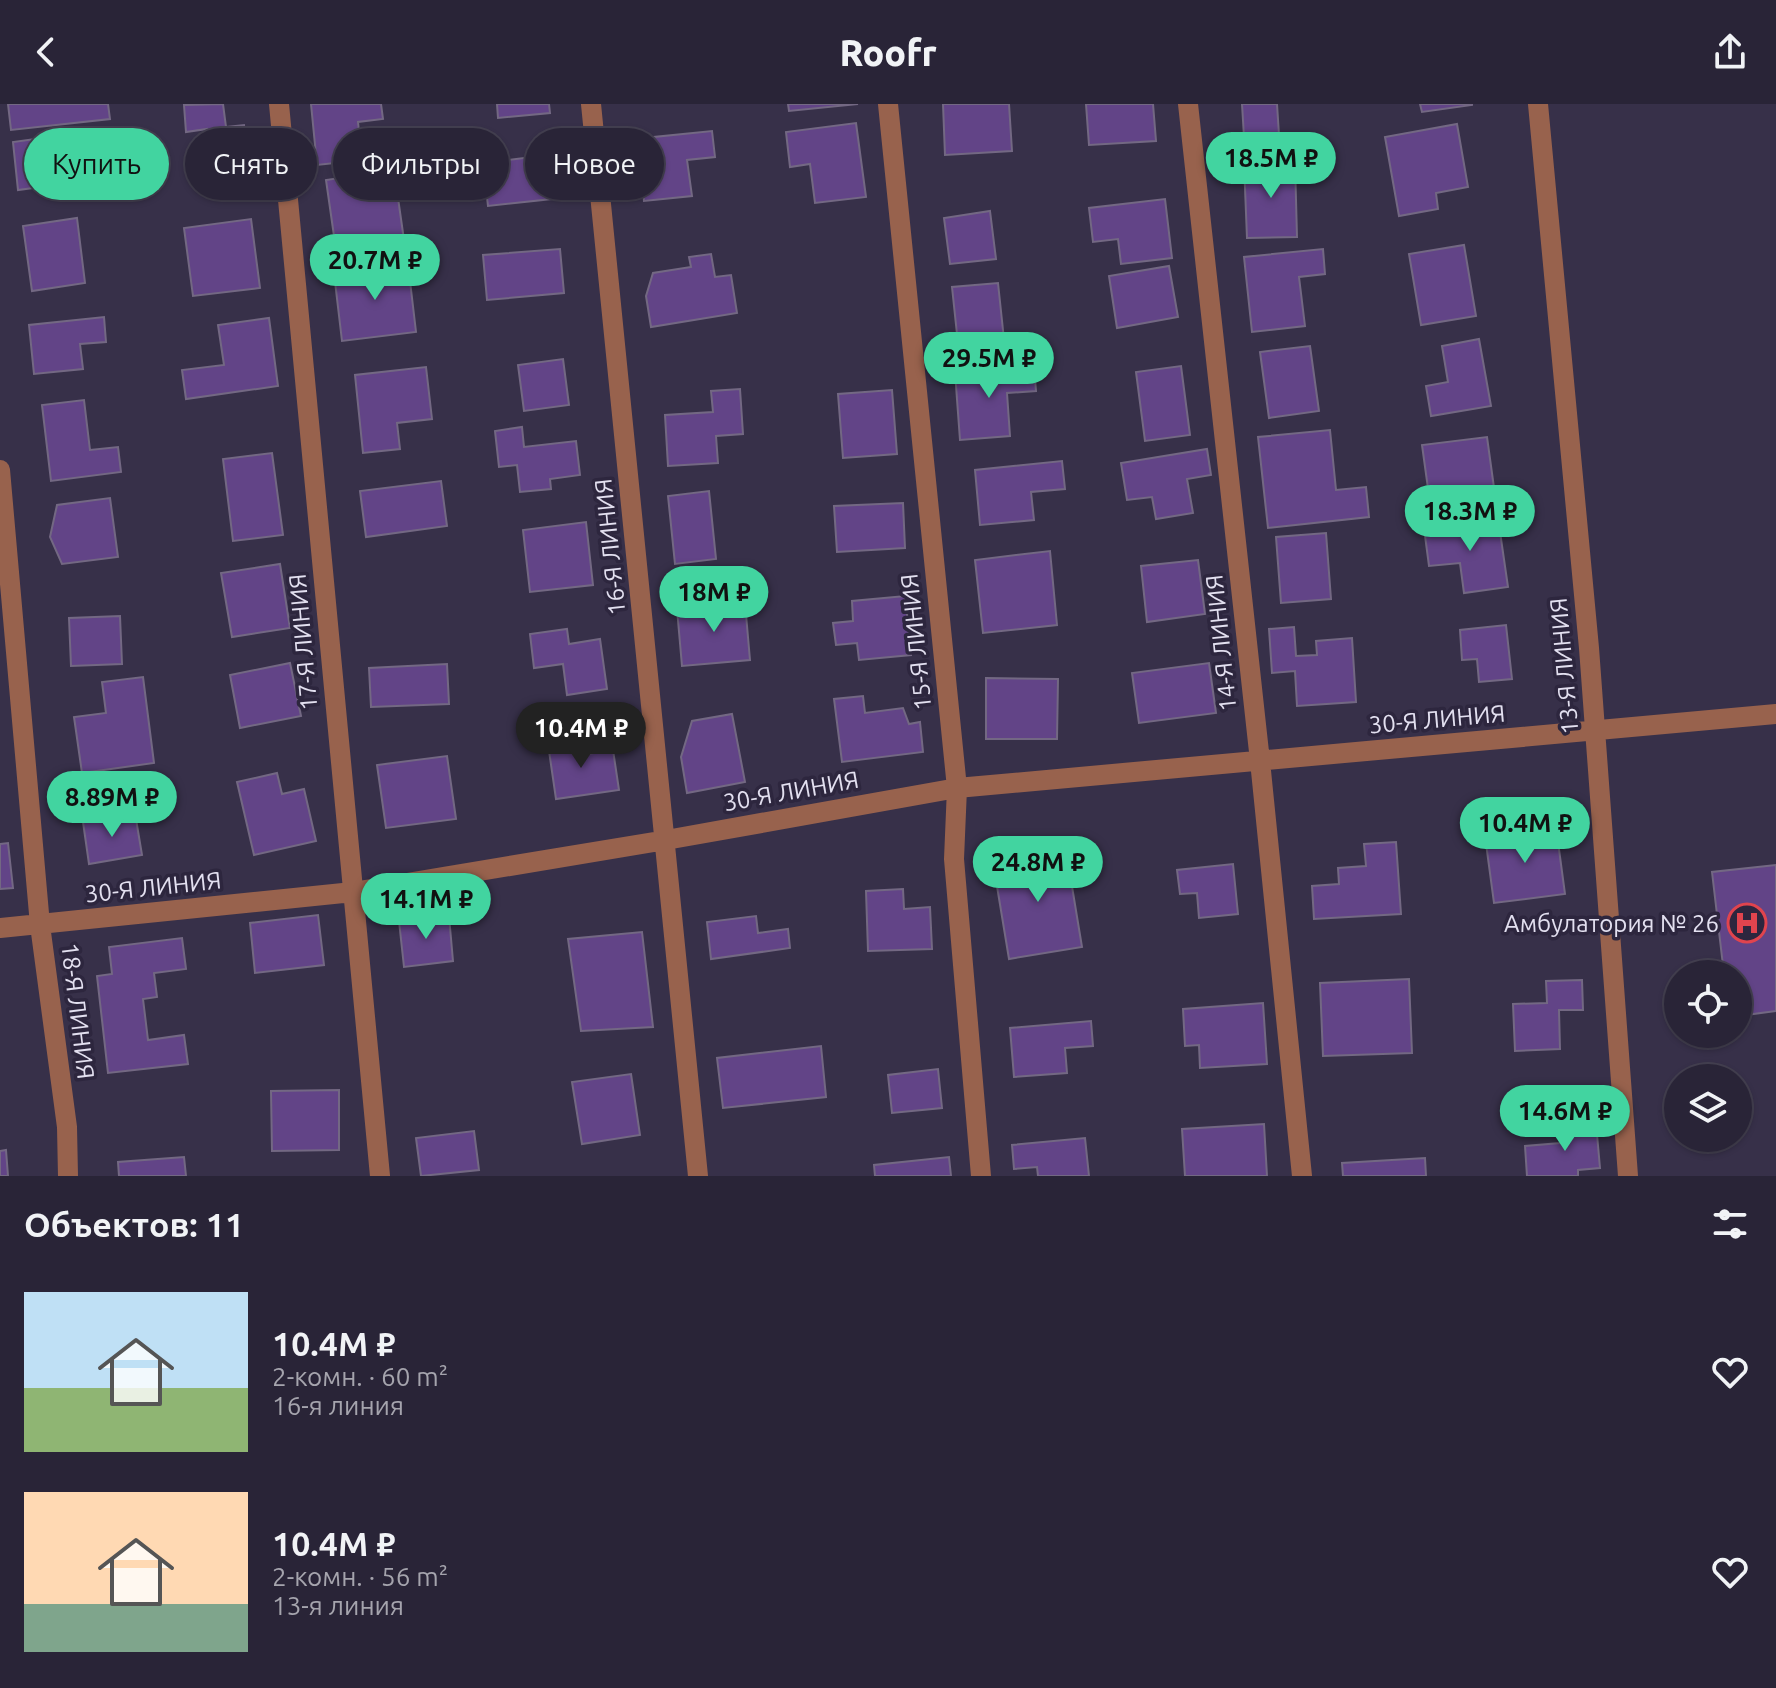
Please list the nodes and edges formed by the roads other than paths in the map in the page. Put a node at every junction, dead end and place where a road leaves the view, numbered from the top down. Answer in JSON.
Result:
{"nodes":[{"id":1,"x":279,"y":104,"type":"edge"},
{"id":2,"x":591,"y":104,"type":"edge"},
{"id":3,"x":888,"y":104,"type":"edge"},
{"id":4,"x":1188,"y":104,"type":"edge"},
{"id":5,"x":1538,"y":104,"type":"edge"},
{"id":6,"x":0,"y":470,"type":"edge"},
{"id":7,"x":6,"y":615,"type":"edge"},
{"id":8,"x":1776,"y":714,"type":"edge"},
{"id":9,"x":1595,"y":731,"type":"junction"},
{"id":10,"x":1260,"y":761,"type":"junction"},
{"id":11,"x":957,"y":788,"type":"junction"},
{"id":12,"x":666,"y":840,"type":"junction"},
{"id":13,"x":353,"y":892,"type":"junction"},
{"id":14,"x":40,"y":925,"type":"junction"},
{"id":15,"x":0,"y":928,"type":"edge"},
{"id":16,"x":68,"y":1176,"type":"edge"},
{"id":17,"x":380,"y":1176,"type":"edge"},
{"id":18,"x":698,"y":1176,"type":"edge"},
{"id":19,"x":981,"y":1176,"type":"edge"},
{"id":20,"x":1302,"y":1176,"type":"edge"},
{"id":21,"x":1628,"y":1176,"type":"edge"}],
"edges":[{"from":1,"to":13,"type":"street","name":"17-Я ЛИНИЯ"},
{"from":2,"to":12,"type":"street","name":"16-Я ЛИНИЯ"},
{"from":3,"to":11,"type":"street","name":"15-Я ЛИНИЯ"},
{"from":4,"to":10,"type":"street","name":"14-Я ЛИНИЯ"},
{"from":5,"to":9,"type":"street","name":"13-Я ЛИНИЯ"},
{"from":6,"to":7,"type":"street","name":"18-Я ЛИНИЯ"},
{"from":7,"to":14,"type":"street","name":"18-Я ЛИНИЯ"},
{"from":8,"to":9,"type":"street","name":"30-Я ЛИНИЯ"},
{"from":9,"to":10,"type":"street","name":"30-Я ЛИНИЯ"},
{"from":9,"to":21,"type":"street","name":"13-Я ЛИНИЯ"},
{"from":10,"to":11,"type":"street","name":"30-Я ЛИНИЯ"},
{"from":10,"to":20,"type":"street","name":"14-Я ЛИНИЯ"},
{"from":11,"to":12,"type":"street","name":"30-Я ЛИНИЯ"},
{"from":11,"to":19,"type":"street","name":"15-Я ЛИНИЯ"},
{"from":12,"to":13,"type":"street","name":"30-Я ЛИНИЯ"},
{"from":12,"to":18,"type":"street","name":"16-Я ЛИНИЯ"},
{"from":13,"to":14,"type":"street","name":"30-Я ЛИНИЯ"},
{"from":13,"to":17,"type":"street","name":"17-Я ЛИНИЯ"},
{"from":14,"to":15,"type":"street","name":"30-Я ЛИНИЯ"},
{"from":14,"to":16,"type":"street","name":"18-Я ЛИНИЯ"}]}
